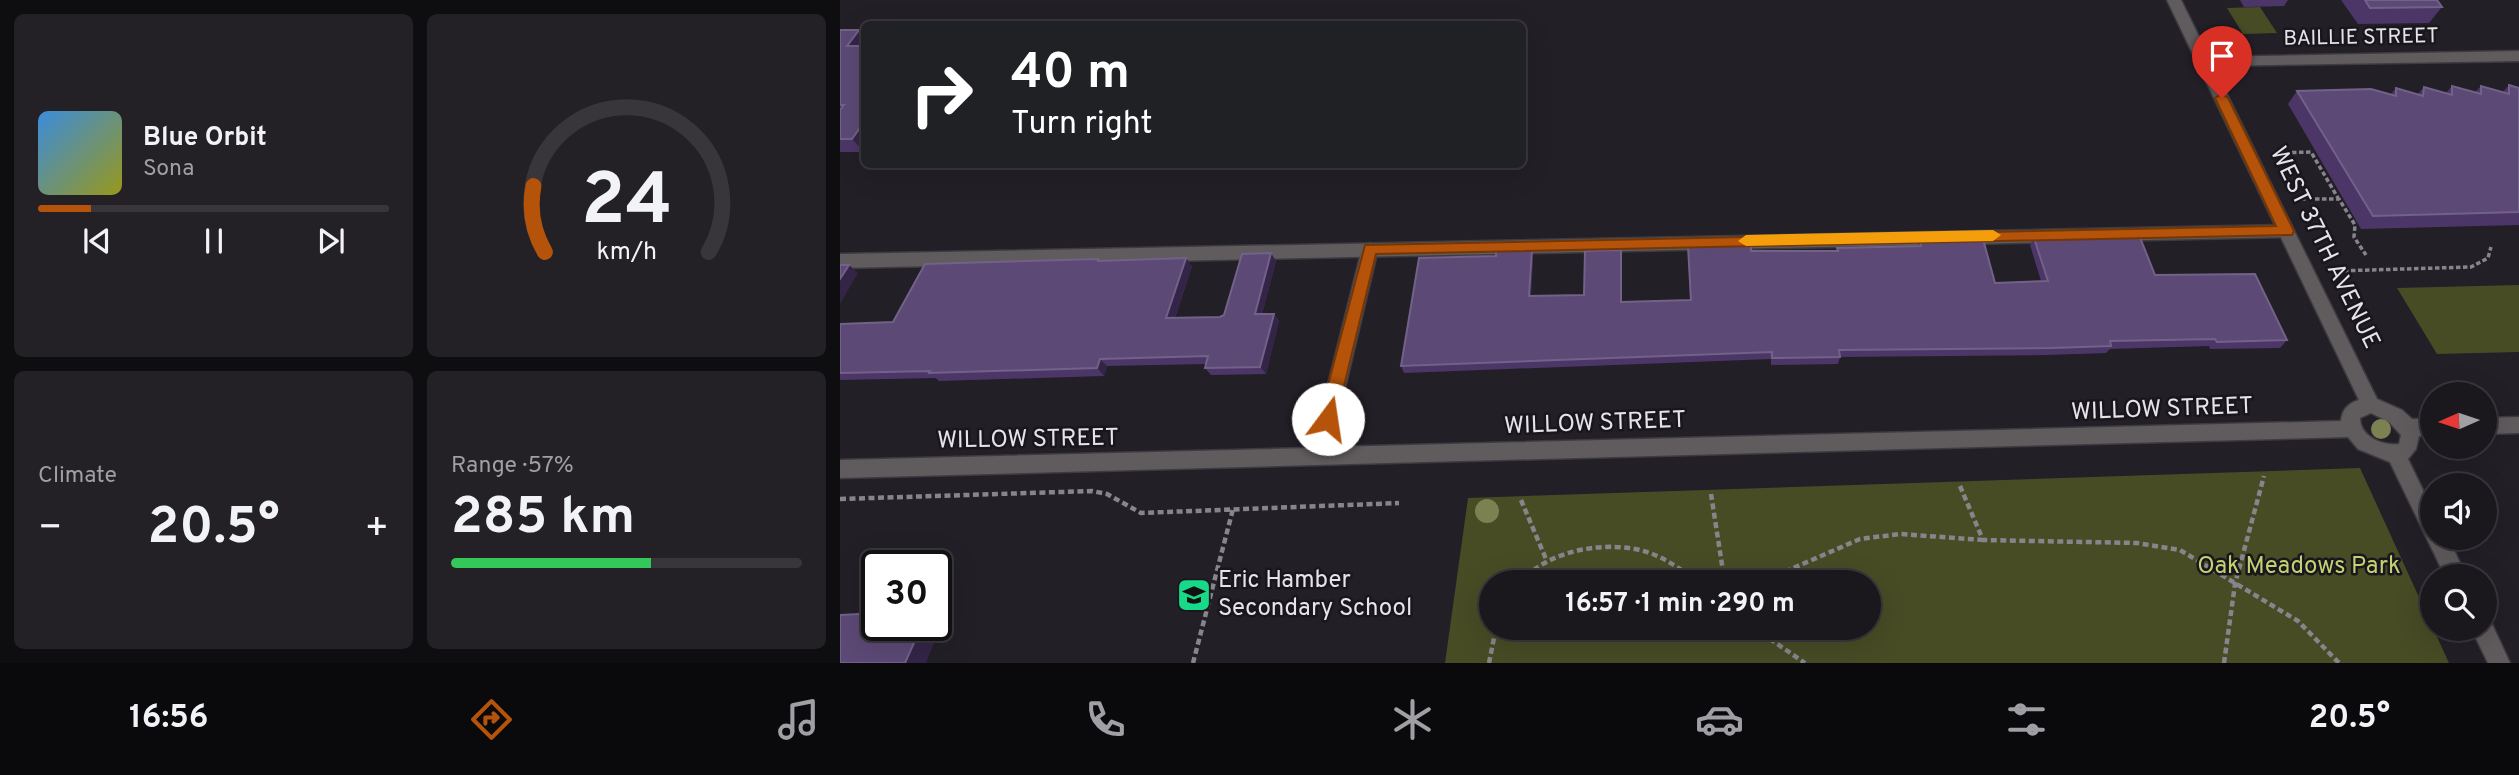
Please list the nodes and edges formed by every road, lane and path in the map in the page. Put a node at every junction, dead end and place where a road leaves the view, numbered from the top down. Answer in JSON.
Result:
{"nodes":[{"id":1,"x":2174,"y":0,"type":"edge"},
{"id":2,"x":2519,"y":56,"type":"edge"},
{"id":3,"x":2204,"y":62,"type":"junction"},
{"id":4,"x":2278,"y":153,"type":"dead end"},
{"id":5,"x":2301,"y":199,"type":"dead end"},
{"id":6,"x":2339,"y":199,"type":"junction"},
{"id":7,"x":2286,"y":231,"type":"junction"},
{"id":8,"x":2491,"y":247,"type":"dead end"},
{"id":9,"x":1370,"y":249,"type":"junction"},
{"id":10,"x":2366,"y":255,"type":"dead end"},
{"id":11,"x":840,"y":261,"type":"edge"},
{"id":12,"x":2337,"y":271,"type":"dead end"},
{"id":13,"x":2371,"y":405,"type":"junction"},
{"id":14,"x":2519,"y":425,"type":"edge"},
{"id":15,"x":2497,"y":426,"type":"edge"},
{"id":16,"x":2420,"y":427,"type":"edge"},
{"id":17,"x":2407,"y":428,"type":"junction"},
{"id":18,"x":2351,"y":429,"type":"junction"},
{"id":19,"x":2396,"y":454,"type":"junction"},
{"id":20,"x":1319,"y":457,"type":"junction"},
{"id":21,"x":840,"y":469,"type":"edge"},
{"id":22,"x":2264,"y":476,"type":"dead end"},
{"id":23,"x":1960,"y":486,"type":"dead end"},
{"id":24,"x":1711,"y":494,"type":"dead end"},
{"id":25,"x":840,"y":499,"type":"edge"},
{"id":26,"x":1521,"y":500,"type":"dead end"},
{"id":27,"x":1399,"y":503,"type":"dead end"},
{"id":28,"x":2420,"y":504,"type":"edge"},
{"id":29,"x":1233,"y":509,"type":"junction"},
{"id":30,"x":1983,"y":540,"type":"junction"},
{"id":31,"x":1546,"y":559,"type":"junction"},
{"id":32,"x":1532,"y":570,"type":"edge"},
{"id":33,"x":1679,"y":570,"type":"edge"},
{"id":34,"x":1724,"y":570,"type":"edge"},
{"id":35,"x":1789,"y":570,"type":"edge"},
{"id":36,"x":2235,"y":584,"type":"junction"},
{"id":37,"x":1494,"y":640,"type":"edge"},
{"id":38,"x":1771,"y":640,"type":"edge"},
{"id":39,"x":2488,"y":641,"type":"edge"},
{"id":40,"x":1193,"y":663,"type":"edge"},
{"id":41,"x":1489,"y":663,"type":"edge"},
{"id":42,"x":1805,"y":663,"type":"edge"},
{"id":43,"x":2224,"y":663,"type":"edge"},
{"id":44,"x":2339,"y":663,"type":"edge"},
{"id":45,"x":2499,"y":663,"type":"edge"}],
"edges":[{"from":1,"to":3,"type":"street","name":"WEST 37TH AVENUE"},
{"from":2,"to":3,"type":"street","name":"BAILLIE STREET"},
{"from":3,"to":7,"type":"street","name":"WEST 37TH AVENUE"},
{"from":4,"to":6,"type":"path"},
{"from":5,"to":6,"type":"path"},
{"from":6,"to":10,"type":"path"},
{"from":7,"to":9,"type":"street"},
{"from":7,"to":13,"type":"street","name":"WEST 37TH AVENUE"},
{"from":8,"to":12,"type":"path"},
{"from":9,"to":11,"type":"street"},
{"from":9,"to":20,"type":"street"},
{"from":13,"to":17,"type":"street"},
{"from":13,"to":18,"type":"street"},
{"from":14,"to":15,"type":"street"},
{"from":16,"to":17,"type":"street"},
{"from":17,"to":19,"type":"street"},
{"from":18,"to":19,"type":"street"},
{"from":18,"to":20,"type":"street","name":"WILLOW STREET"},
{"from":19,"to":28,"type":"street"},
{"from":20,"to":21,"type":"street","name":"WILLOW STREET"},
{"from":22,"to":36,"type":"path"},
{"from":23,"to":30,"type":"path"},
{"from":24,"to":34,"type":"path"},
{"from":25,"to":29,"type":"path"},
{"from":26,"to":31,"type":"path"},
{"from":27,"to":29,"type":"path"},
{"from":29,"to":40,"type":"path"},
{"from":30,"to":35,"type":"path"},
{"from":30,"to":36,"type":"path"},
{"from":31,"to":32,"type":"path"},
{"from":31,"to":33,"type":"path"},
{"from":36,"to":43,"type":"path"},
{"from":36,"to":44,"type":"path"},
{"from":37,"to":41,"type":"path"},
{"from":38,"to":42,"type":"path"},
{"from":39,"to":45,"type":"street"}]}
